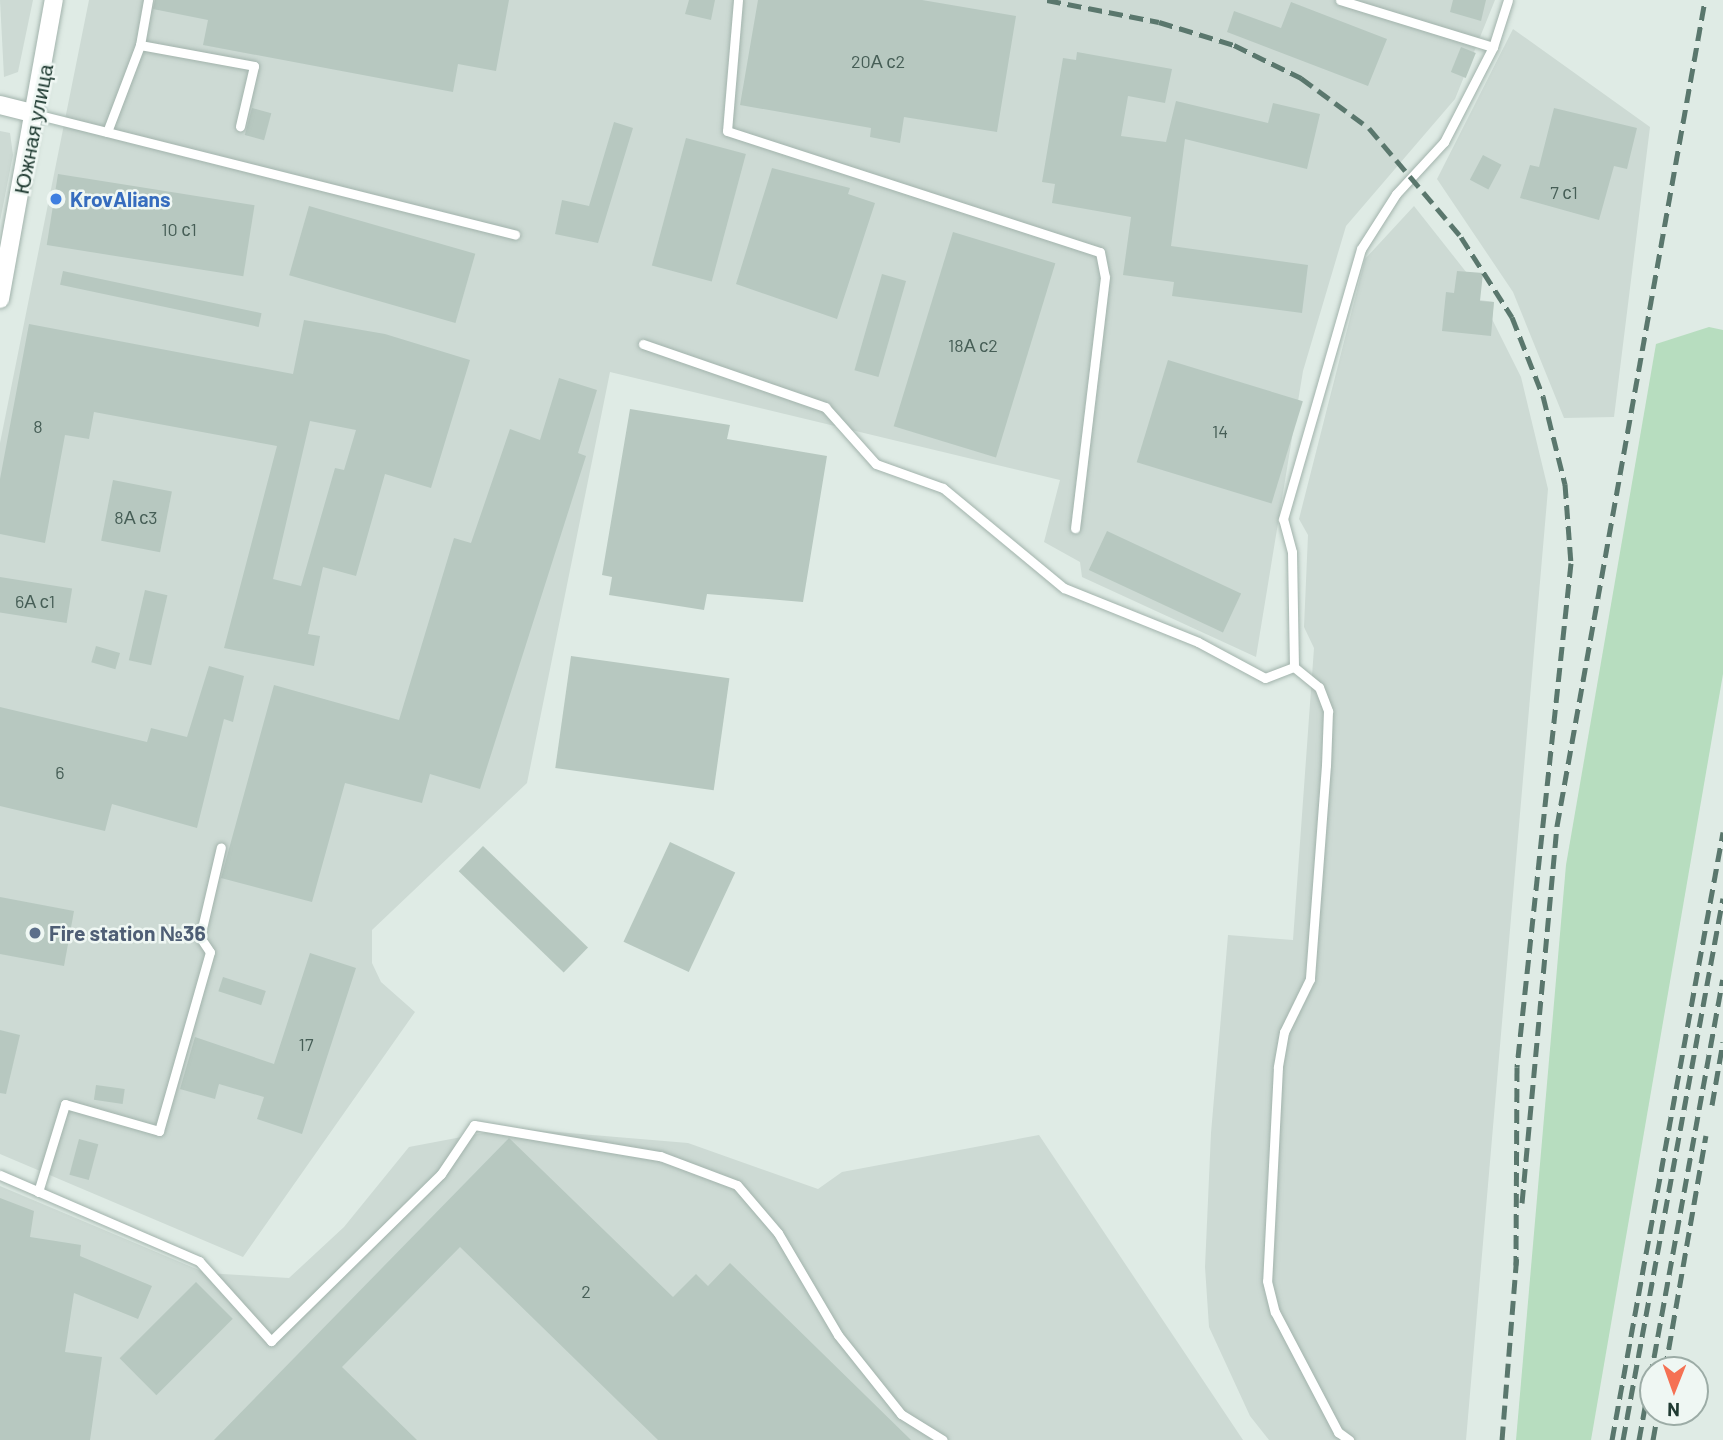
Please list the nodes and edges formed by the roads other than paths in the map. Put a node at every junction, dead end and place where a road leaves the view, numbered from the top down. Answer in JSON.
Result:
{"nodes":[{"id":1,"x":54,"y":0,"type":"edge"},
{"id":2,"x":149,"y":0,"type":"edge"},
{"id":3,"x":738,"y":0,"type":"edge"},
{"id":4,"x":1339,"y":0,"type":"edge"},
{"id":5,"x":1508,"y":0,"type":"edge"},
{"id":6,"x":1364,"y":4,"type":"edge"},
{"id":7,"x":140,"y":45,"type":"junction"},
{"id":8,"x":1493,"y":47,"type":"junction"},
{"id":9,"x":0,"y":106,"type":"edge"},
{"id":10,"x":35,"y":114,"type":"junction"},
{"id":11,"x":240,"y":126,"type":"dead end"},
{"id":12,"x":107,"y":132,"type":"junction"},
{"id":13,"x":515,"y":235,"type":"dead end"},
{"id":14,"x":0,"y":299,"type":"edge"},
{"id":15,"x":643,"y":344,"type":"dead end"},
{"id":16,"x":1074,"y":528,"type":"dead end"},
{"id":17,"x":1294,"y":667,"type":"junction"},
{"id":18,"x":221,"y":847,"type":"dead end"},
{"id":19,"x":0,"y":1175,"type":"edge"},
{"id":20,"x":38,"y":1192,"type":"junction"},
{"id":21,"x":943,"y":1440,"type":"edge"},
{"id":22,"x":1349,"y":1440,"type":"edge"}],
"edges":[{"from":1,"to":10,"type":"street","name":"Южная улица"},
{"from":2,"to":7,"type":"lane"},
{"from":3,"to":16,"type":"lane"},
{"from":4,"to":6,"type":"lane"},
{"from":5,"to":8,"type":"lane"},
{"from":6,"to":8,"type":"lane"},
{"from":7,"to":11,"type":"lane"},
{"from":7,"to":12,"type":"lane"},
{"from":8,"to":17,"type":"lane"},
{"from":9,"to":10,"type":"street"},
{"from":10,"to":12,"type":"lane"},
{"from":10,"to":14,"type":"street","name":"Южная улица"},
{"from":12,"to":13,"type":"lane"},
{"from":15,"to":17,"type":"lane"},
{"from":17,"to":22,"type":"lane"},
{"from":18,"to":20,"type":"lane"},
{"from":19,"to":20,"type":"lane"},
{"from":20,"to":21,"type":"lane"}]}
